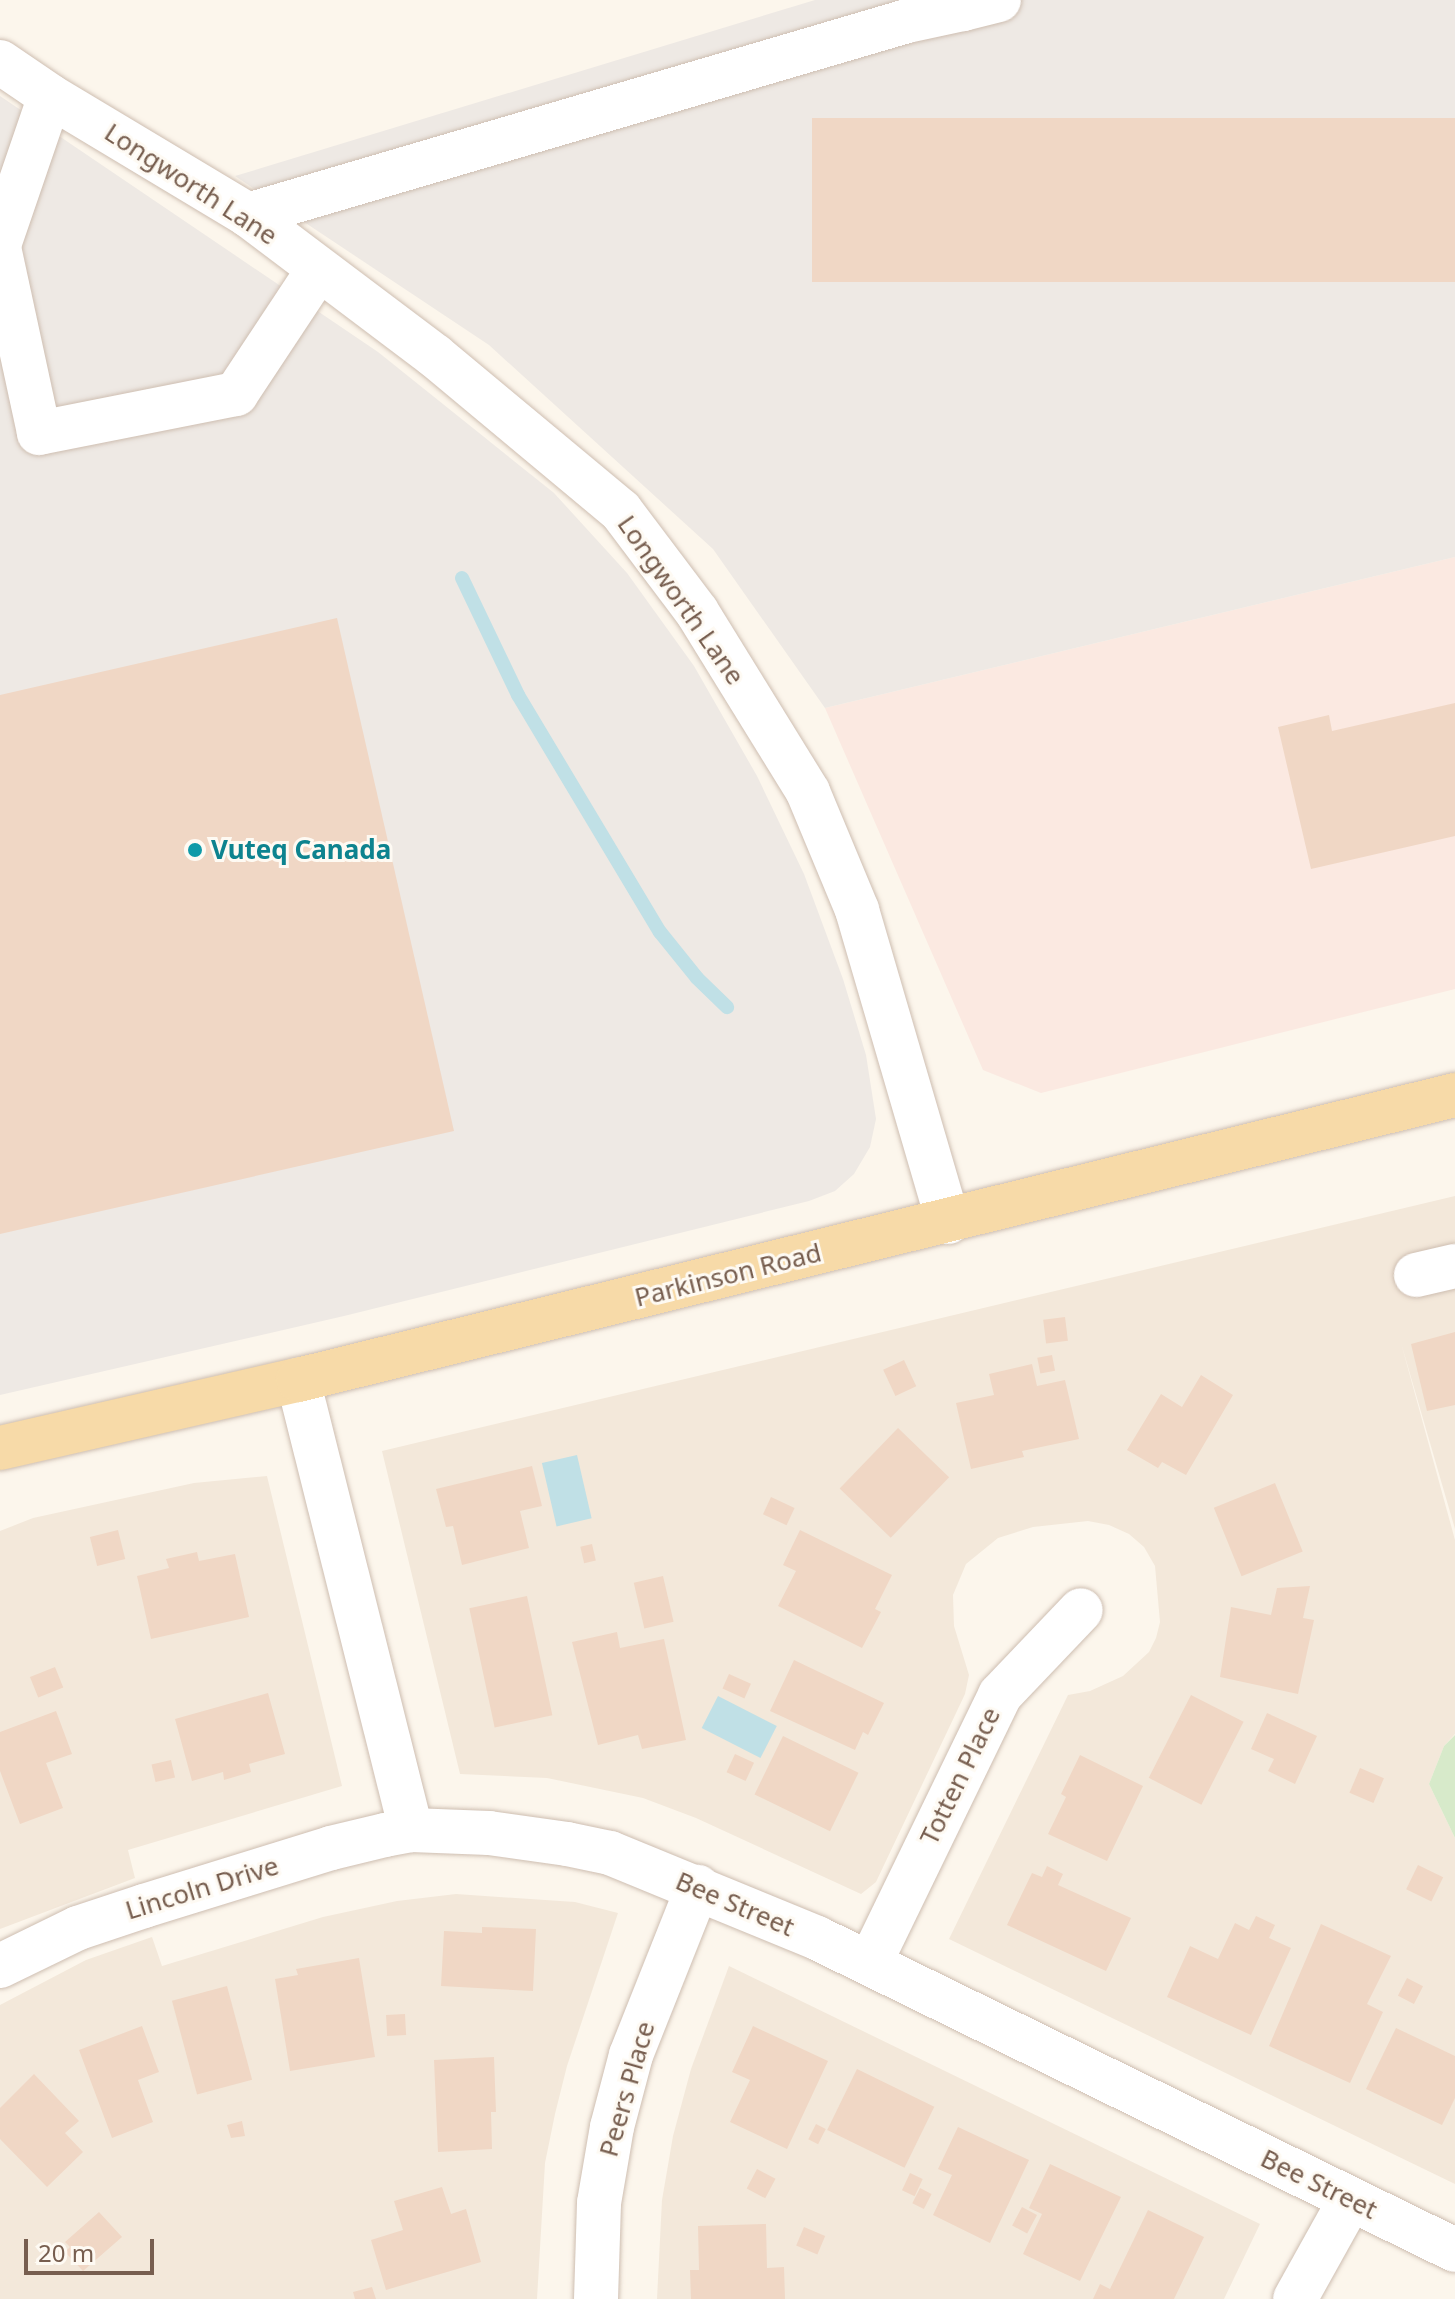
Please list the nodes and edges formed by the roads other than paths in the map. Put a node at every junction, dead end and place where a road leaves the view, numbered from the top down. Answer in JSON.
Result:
{"nodes":[{"id":1,"x":974,"y":3,"type":"edge"},
{"id":2,"x":0,"y":62,"type":"edge"},
{"id":3,"x":50,"y":96,"type":"junction"},
{"id":4,"x":248,"y":215,"type":"junction"},
{"id":5,"x":0,"y":242,"type":"edge"},
{"id":6,"x":0,"y":252,"type":"edge"},
{"id":7,"x":318,"y":270,"type":"junction"},
{"id":8,"x":1455,"y":1095,"type":"edge"},
{"id":9,"x":948,"y":1222,"type":"junction"},
{"id":10,"x":298,"y":1380,"type":"junction"},
{"id":11,"x":0,"y":1448,"type":"edge"},
{"id":12,"x":1081,"y":1610,"type":"dead end"},
{"id":13,"x":411,"y":1830,"type":"junction"},
{"id":14,"x":698,"y":1887,"type":"junction"},
{"id":15,"x":870,"y":1963,"type":"junction"},
{"id":16,"x":0,"y":1966,"type":"edge"},
{"id":17,"x":1350,"y":2200,"type":"junction"},
{"id":18,"x":1455,"y":2250,"type":"edge"},
{"id":19,"x":596,"y":2299,"type":"edge"},
{"id":20,"x":1295,"y":2299,"type":"edge"}],
"edges":[{"from":1,"to":4,"type":"street"},
{"from":2,"to":3,"type":"street","name":"Longworth Lane"},
{"from":3,"to":4,"type":"street","name":"Longworth Lane"},
{"from":3,"to":5,"type":"street"},
{"from":4,"to":7,"type":"street","name":"Longworth Lane"},
{"from":6,"to":7,"type":"street"},
{"from":7,"to":9,"type":"street","name":"Longworth Lane"},
{"from":8,"to":9,"type":"main road","name":"Parkinson Road"},
{"from":9,"to":10,"type":"main road","name":"Parkinson Road"},
{"from":10,"to":11,"type":"main road","name":"Parkinson Road"},
{"from":10,"to":13,"type":"street"},
{"from":12,"to":15,"type":"street","name":"Totten Place"},
{"from":13,"to":14,"type":"street","name":"Bee Street"},
{"from":13,"to":16,"type":"street","name":"Lincoln Drive"},
{"from":14,"to":15,"type":"street","name":"Bee Street"},
{"from":14,"to":19,"type":"street","name":"Peers Place"},
{"from":15,"to":17,"type":"street","name":"Bee Street"},
{"from":17,"to":18,"type":"street","name":"Bee Street"},
{"from":17,"to":20,"type":"street"}]}
